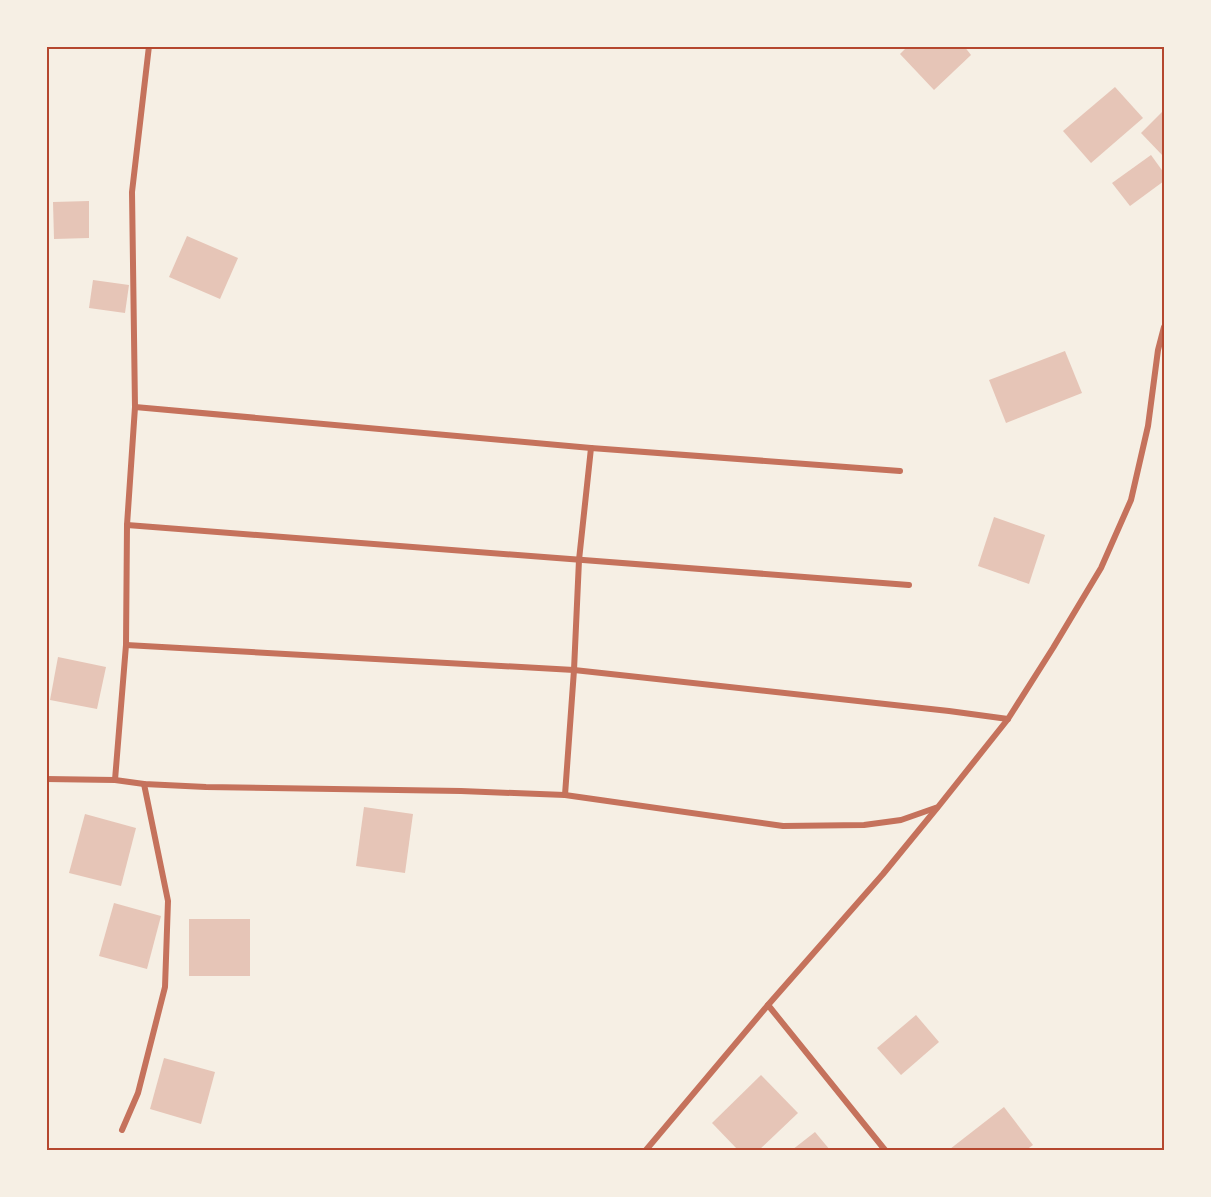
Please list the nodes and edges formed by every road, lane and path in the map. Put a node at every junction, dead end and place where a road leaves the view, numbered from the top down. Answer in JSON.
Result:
{"nodes":[{"id":1,"x":149,"y":46,"type":"edge"},
{"id":2,"x":1164,"y":327,"type":"edge"},
{"id":3,"x":135,"y":407,"type":"junction"},
{"id":4,"x":591,"y":448,"type":"junction"},
{"id":5,"x":900,"y":471,"type":"dead end"},
{"id":6,"x":128,"y":525,"type":"junction"},
{"id":7,"x":579,"y":560,"type":"junction"},
{"id":8,"x":909,"y":585,"type":"dead end"},
{"id":9,"x":126,"y":645,"type":"junction"},
{"id":10,"x":574,"y":670,"type":"junction"},
{"id":11,"x":1008,"y":719,"type":"junction"},
{"id":12,"x":46,"y":779,"type":"edge"},
{"id":13,"x":115,"y":780,"type":"junction"},
{"id":14,"x":144,"y":784,"type":"junction"},
{"id":15,"x":565,"y":795,"type":"junction"},
{"id":16,"x":938,"y":807,"type":"junction"},
{"id":17,"x":768,"y":1005,"type":"junction"},
{"id":18,"x":122,"y":1130,"type":"dead end"},
{"id":19,"x":646,"y":1150,"type":"edge"},
{"id":20,"x":885,"y":1150,"type":"edge"}],
"edges":[{"from":1,"to":3,"type":"street"},
{"from":2,"to":11,"type":"street"},
{"from":3,"to":4,"type":"street"},
{"from":3,"to":6,"type":"street"},
{"from":4,"to":5,"type":"street"},
{"from":4,"to":7,"type":"street"},
{"from":6,"to":7,"type":"street"},
{"from":6,"to":9,"type":"street"},
{"from":7,"to":8,"type":"street"},
{"from":7,"to":10,"type":"street"},
{"from":9,"to":10,"type":"street"},
{"from":9,"to":13,"type":"street"},
{"from":10,"to":11,"type":"street"},
{"from":10,"to":15,"type":"street"},
{"from":11,"to":16,"type":"street"},
{"from":12,"to":13,"type":"street"},
{"from":13,"to":14,"type":"street"},
{"from":14,"to":15,"type":"street"},
{"from":14,"to":18,"type":"street"},
{"from":15,"to":16,"type":"street"},
{"from":16,"to":17,"type":"street"},
{"from":17,"to":19,"type":"street"},
{"from":17,"to":20,"type":"street"}]}
